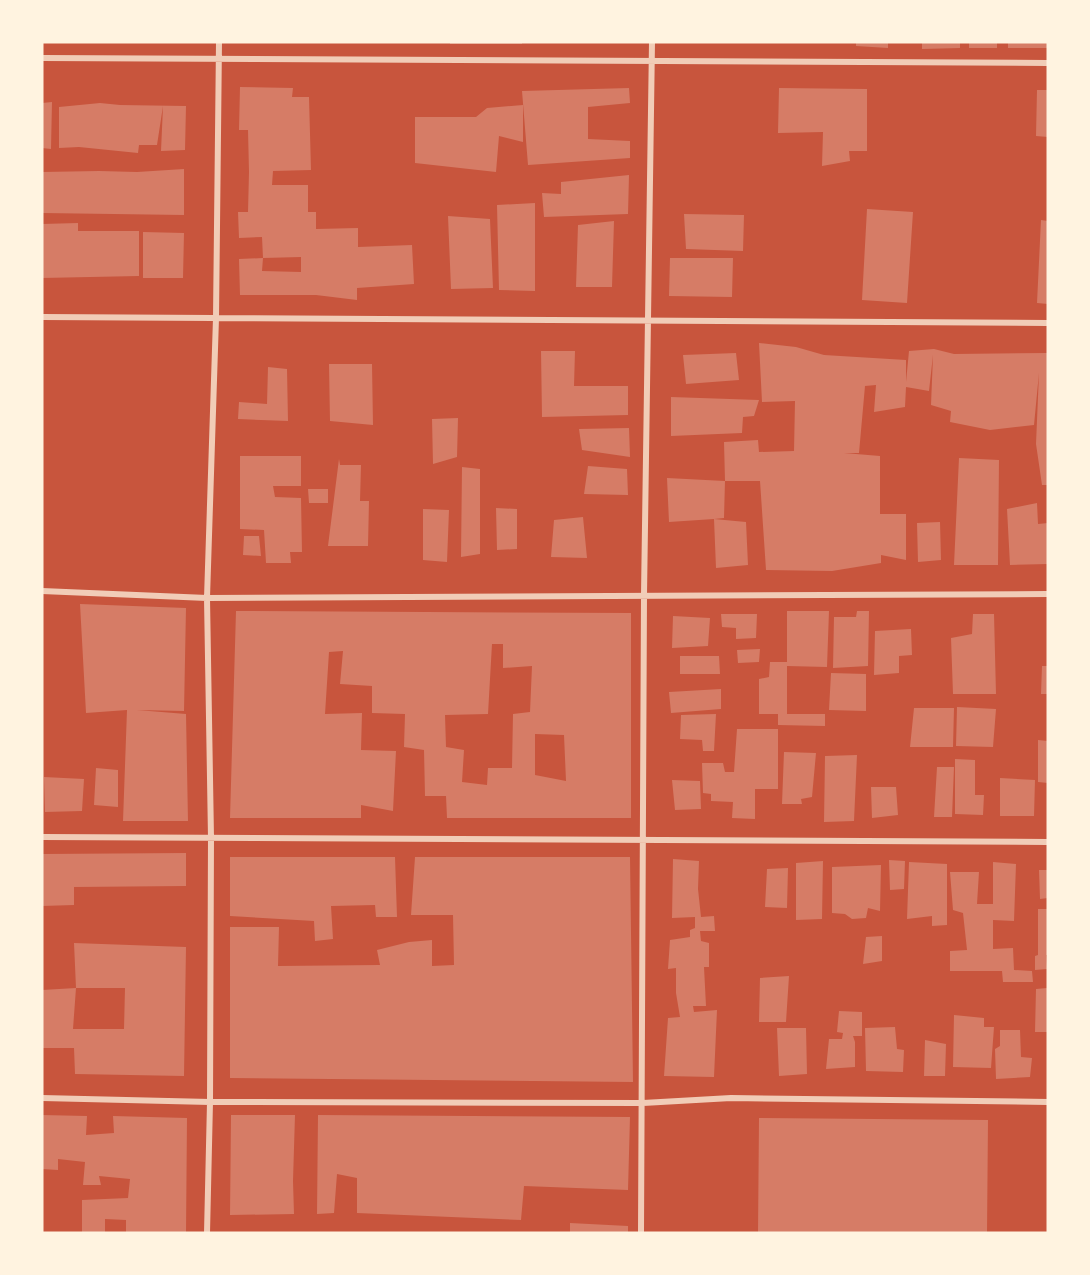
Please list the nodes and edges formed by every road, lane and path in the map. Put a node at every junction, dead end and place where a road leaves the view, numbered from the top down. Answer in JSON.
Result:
{"nodes":[{"id":1,"x":219,"y":42,"type":"edge"},
{"id":2,"x":652,"y":42,"type":"edge"},
{"id":3,"x":42,"y":58,"type":"edge"},
{"id":4,"x":219,"y":59,"type":"junction"},
{"id":5,"x":652,"y":61,"type":"junction"},
{"id":6,"x":1048,"y":63,"type":"edge"},
{"id":7,"x":42,"y":317,"type":"edge"},
{"id":8,"x":216,"y":318,"type":"junction"},
{"id":9,"x":649,"y":321,"type":"junction"},
{"id":10,"x":1048,"y":323,"type":"edge"},
{"id":11,"x":42,"y":591,"type":"edge"},
{"id":12,"x":1048,"y":594,"type":"edge"},
{"id":13,"x":644,"y":595,"type":"junction"},
{"id":14,"x":207,"y":598,"type":"junction"},
{"id":15,"x":42,"y":837,"type":"edge"},
{"id":16,"x":211,"y":838,"type":"junction"},
{"id":17,"x":644,"y":840,"type":"junction"},
{"id":18,"x":1048,"y":842,"type":"edge"},
{"id":19,"x":42,"y":1098,"type":"edge"},
{"id":20,"x":210,"y":1102,"type":"junction"},
{"id":21,"x":1048,"y":1102,"type":"edge"},
{"id":22,"x":643,"y":1103,"type":"junction"},
{"id":23,"x":207,"y":1233,"type":"edge"},
{"id":24,"x":641,"y":1233,"type":"edge"}],
"edges":[{"from":1,"to":4,"type":"street"},
{"from":2,"to":5,"type":"street"},
{"from":3,"to":4,"type":"street"},
{"from":4,"to":5,"type":"street"},
{"from":4,"to":8,"type":"street"},
{"from":5,"to":6,"type":"street"},
{"from":5,"to":9,"type":"street"},
{"from":7,"to":8,"type":"street"},
{"from":8,"to":9,"type":"street"},
{"from":8,"to":14,"type":"street"},
{"from":9,"to":10,"type":"street"},
{"from":9,"to":13,"type":"street"},
{"from":11,"to":14,"type":"street"},
{"from":12,"to":13,"type":"street"},
{"from":13,"to":14,"type":"street"},
{"from":13,"to":17,"type":"street"},
{"from":14,"to":16,"type":"street"},
{"from":15,"to":16,"type":"street"},
{"from":16,"to":17,"type":"street"},
{"from":16,"to":20,"type":"street"},
{"from":17,"to":18,"type":"street"},
{"from":17,"to":22,"type":"street"},
{"from":19,"to":20,"type":"street"},
{"from":20,"to":22,"type":"street"},
{"from":20,"to":23,"type":"street"},
{"from":21,"to":22,"type":"street"},
{"from":22,"to":24,"type":"street"}]}
